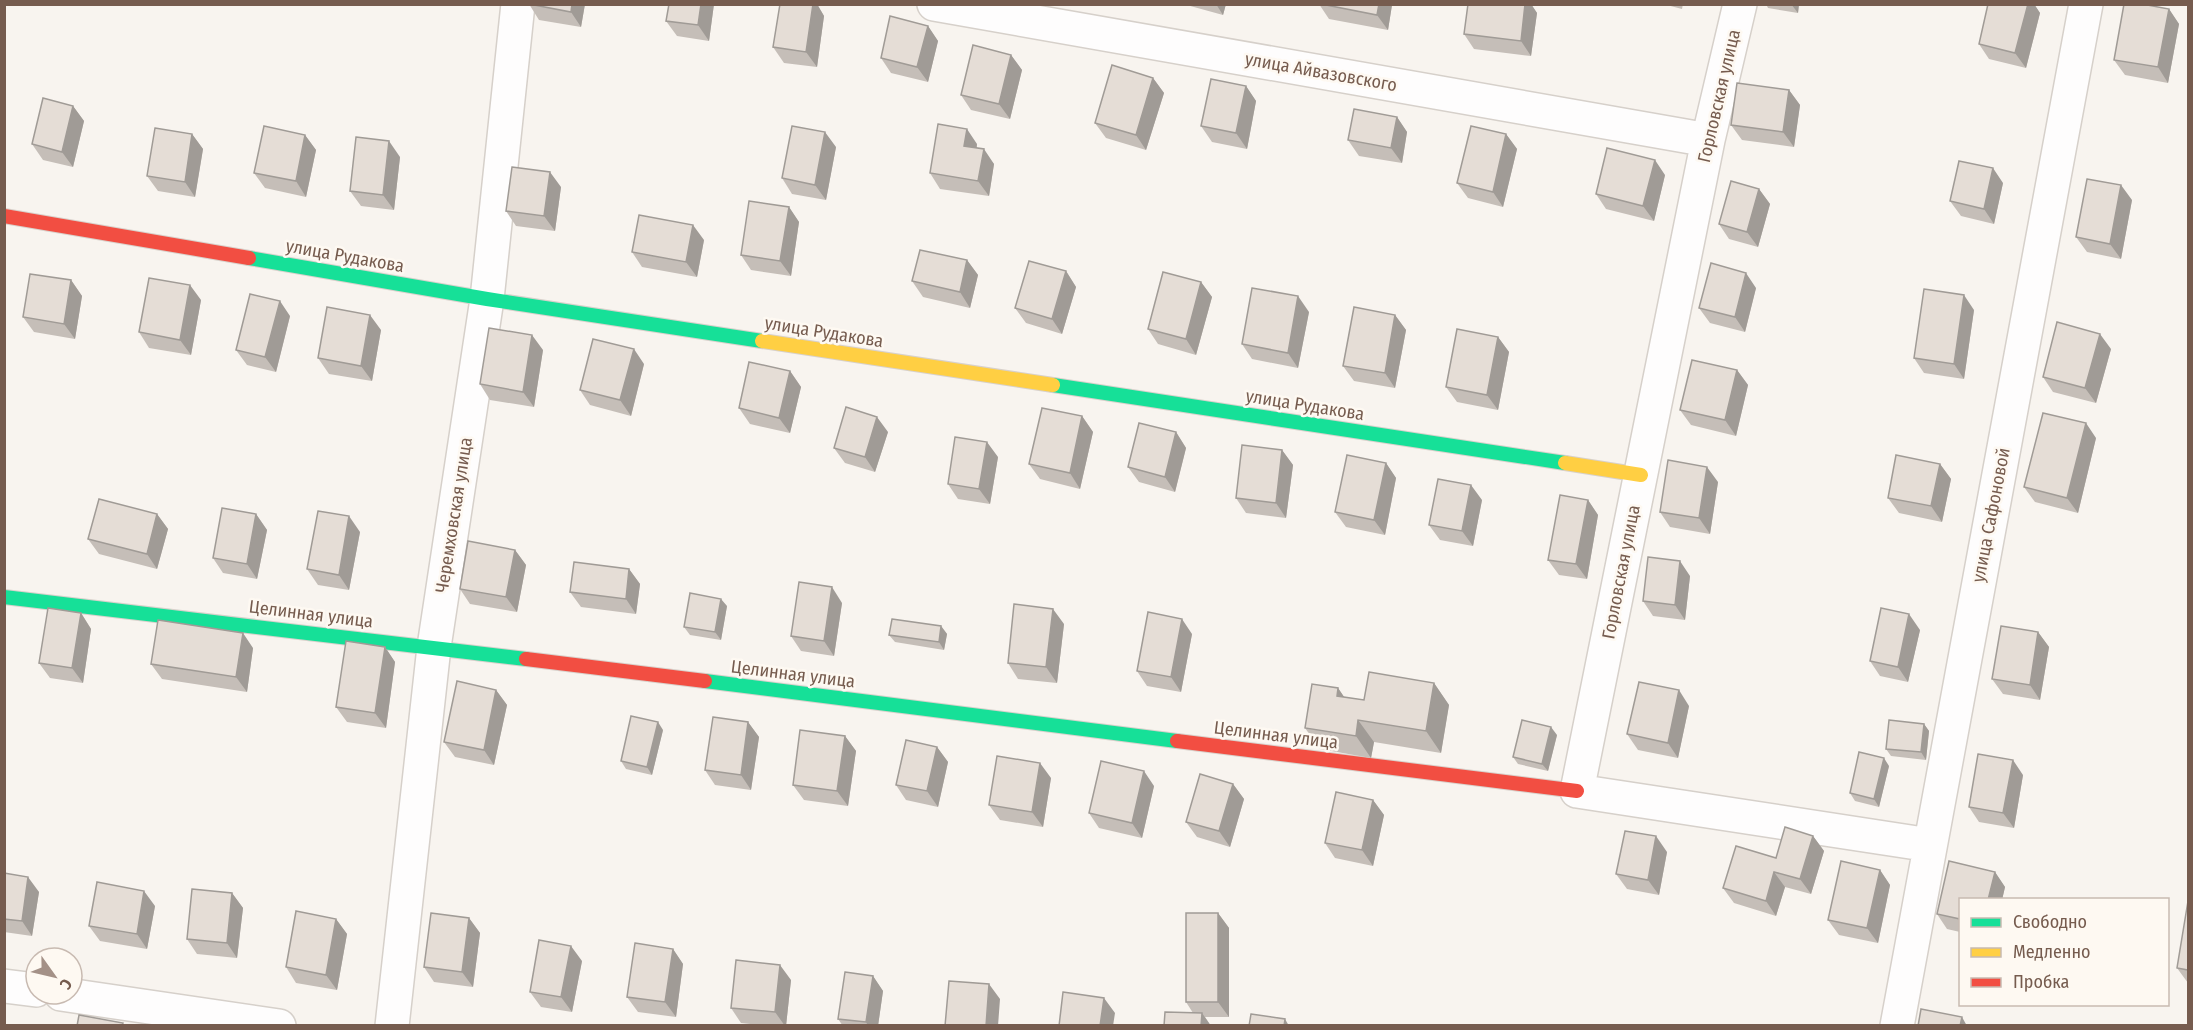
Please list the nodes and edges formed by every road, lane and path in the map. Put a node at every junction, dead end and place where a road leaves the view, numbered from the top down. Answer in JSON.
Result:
{"nodes":[{"id":1,"x":519,"y":4,"type":"edge"},
{"id":2,"x":934,"y":4,"type":"edge"},
{"id":3,"x":1740,"y":4,"type":"edge"},
{"id":4,"x":2086,"y":4,"type":"edge"},
{"id":5,"x":1708,"y":140,"type":"junction"},
{"id":6,"x":4,"y":216,"type":"edge"},
{"id":7,"x":487,"y":299,"type":"junction"},
{"id":8,"x":1641,"y":475,"type":"junction"},
{"id":9,"x":4,"y":597,"type":"edge"},
{"id":10,"x":434,"y":647,"type":"junction"},
{"id":11,"x":1577,"y":791,"type":"junction"},
{"id":12,"x":1930,"y":844,"type":"junction"},
{"id":13,"x":4,"y":986,"type":"edge"},
{"id":14,"x":24,"y":988,"type":"edge"},
{"id":15,"x":84,"y":997,"type":"edge"},
{"id":16,"x":279,"y":1026,"type":"edge"},
{"id":17,"x":392,"y":1026,"type":"edge"},
{"id":18,"x":1897,"y":1026,"type":"edge"}],
"edges":[{"from":1,"to":7,"type":"street","name":"Черемховская улица"},
{"from":2,"to":5,"type":"street","name":"улица Айвазовского"},
{"from":3,"to":5,"type":"street","name":"Горловская улица"},
{"from":4,"to":12,"type":"street","name":"улица Сафоновой"},
{"from":5,"to":8,"type":"street","name":"Горловская улица"},
{"from":6,"to":7,"type":"street","name":"улица Рудакова"},
{"from":7,"to":8,"type":"street","name":"улица Рудакова"},
{"from":7,"to":10,"type":"street","name":"Черемховская улица"},
{"from":8,"to":11,"type":"street","name":"Горловская улица"},
{"from":9,"to":10,"type":"street","name":"Целинная улица"},
{"from":10,"to":11,"type":"street","name":"Целинная улица"},
{"from":10,"to":17,"type":"street","name":"Черемховская улица"},
{"from":11,"to":12,"type":"street"},
{"from":12,"to":18,"type":"street","name":"улица Сафоновой"},
{"from":13,"to":14,"type":"street"},
{"from":15,"to":16,"type":"street"}]}
